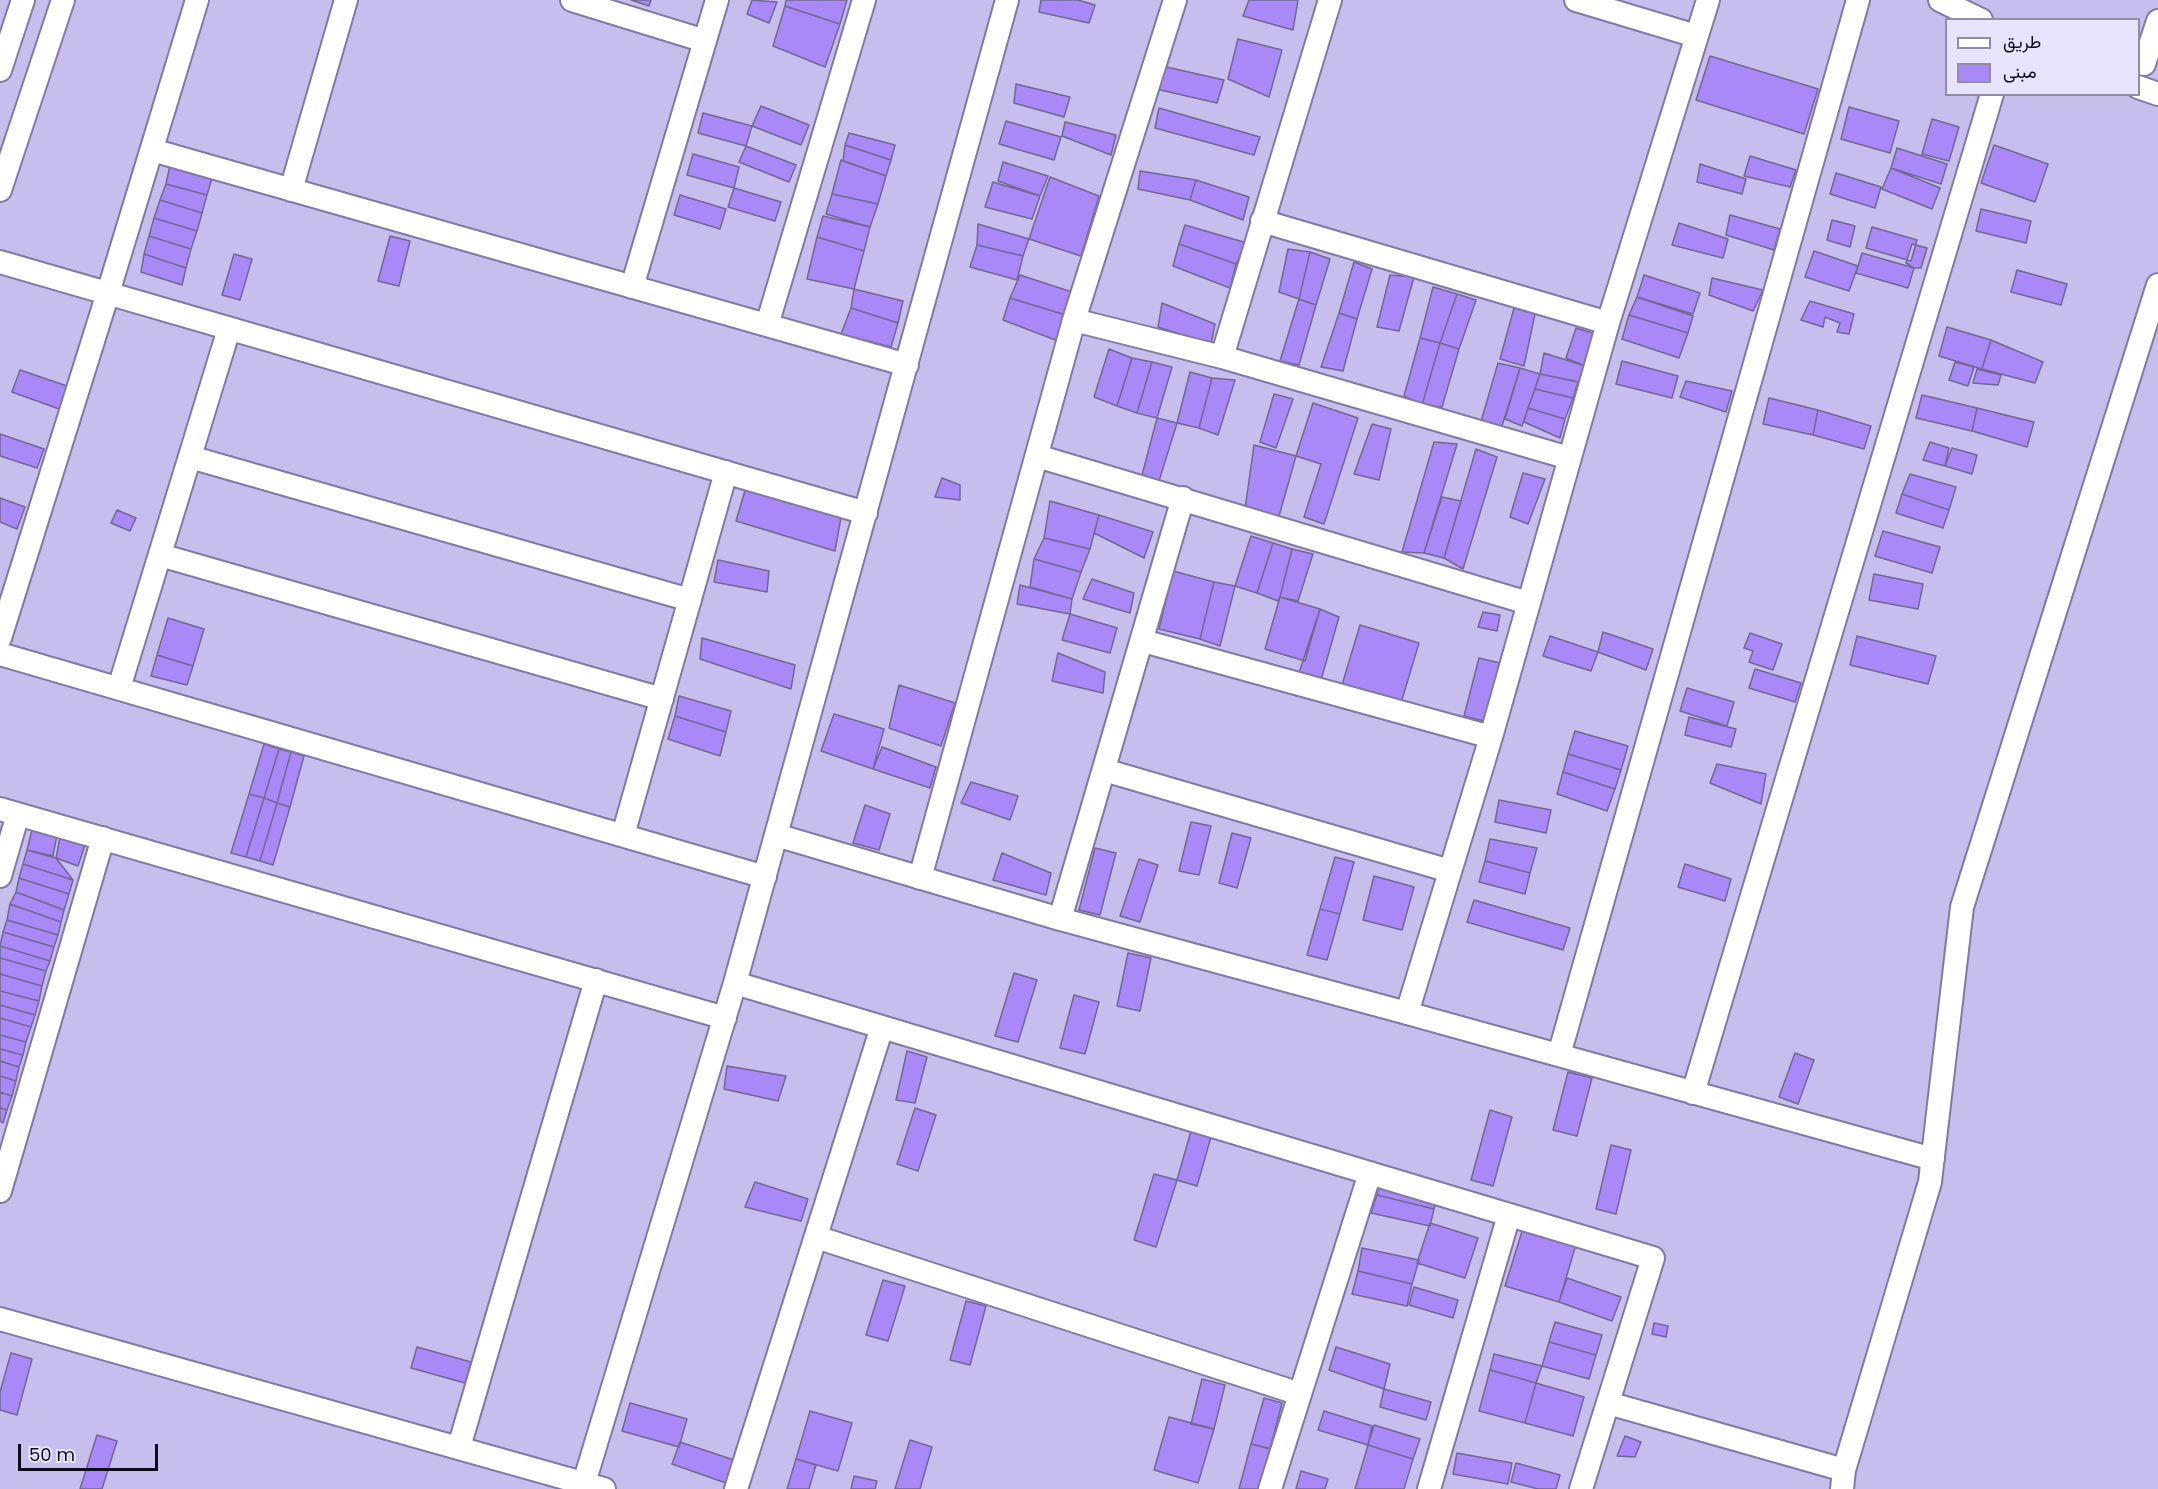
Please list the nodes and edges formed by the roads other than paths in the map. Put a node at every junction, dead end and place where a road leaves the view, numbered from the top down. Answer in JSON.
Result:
{"nodes":[{"id":1,"x":23,"y":0,"type":"edge"},
{"id":2,"x":63,"y":0,"type":"edge"},
{"id":3,"x":197,"y":0,"type":"edge"},
{"id":4,"x":346,"y":0,"type":"edge"},
{"id":5,"x":572,"y":0,"type":"edge"},
{"id":6,"x":717,"y":0,"type":"edge"},
{"id":7,"x":864,"y":0,"type":"edge"},
{"id":8,"x":1007,"y":0,"type":"edge"},
{"id":9,"x":1175,"y":0,"type":"edge"},
{"id":10,"x":1330,"y":0,"type":"edge"},
{"id":11,"x":1576,"y":0,"type":"edge"},
{"id":12,"x":1708,"y":0,"type":"edge"},
{"id":13,"x":1858,"y":0,"type":"edge"},
{"id":14,"x":1940,"y":0,"type":"edge"},
{"id":15,"x":1977,"y":18,"type":"edge"},
{"id":16,"x":2158,"y":21,"type":"edge"},
{"id":17,"x":1696,"y":36,"type":"junction"},
{"id":18,"x":705,"y":40,"type":"junction"},
{"id":19,"x":2144,"y":64,"type":"dead end"},
{"id":20,"x":0,"y":70,"type":"edge"},
{"id":21,"x":2140,"y":87,"type":"edge"},
{"id":22,"x":2158,"y":94,"type":"edge"},
{"id":23,"x":1991,"y":96,"type":"edge"},
{"id":24,"x":152,"y":150,"type":"junction"},
{"id":25,"x":0,"y":190,"type":"edge"},
{"id":26,"x":291,"y":190,"type":"junction"},
{"id":27,"x":1262,"y":220,"type":"junction"},
{"id":28,"x":0,"y":262,"type":"edge"},
{"id":29,"x":2158,"y":285,"type":"edge"},
{"id":30,"x":632,"y":287,"type":"junction"},
{"id":31,"x":108,"y":293,"type":"junction"},
{"id":32,"x":1074,"y":320,"type":"junction"},
{"id":33,"x":1608,"y":323,"type":"junction"},
{"id":34,"x":767,"y":325,"type":"junction"},
{"id":35,"x":230,"y":328,"type":"junction"},
{"id":36,"x":1222,"y":357,"type":"junction"},
{"id":37,"x":907,"y":365,"type":"junction"},
{"id":38,"x":1037,"y":456,"type":"junction"},
{"id":39,"x":190,"y":457,"type":"junction"},
{"id":40,"x":1569,"y":458,"type":"junction"},
{"id":41,"x":726,"y":472,"type":"junction"},
{"id":42,"x":1183,"y":498,"type":"junction"},
{"id":43,"x":866,"y":513,"type":"junction"},
{"id":44,"x":160,"y":555,"type":"junction"},
{"id":45,"x":690,"y":600,"type":"junction"},
{"id":46,"x":1528,"y":603,"type":"junction"},
{"id":47,"x":0,"y":638,"type":"edge"},
{"id":48,"x":1143,"y":641,"type":"junction"},
{"id":49,"x":0,"y":654,"type":"edge"},
{"id":50,"x":119,"y":688,"type":"junction"},
{"id":51,"x":662,"y":699,"type":"junction"},
{"id":52,"x":1491,"y":737,"type":"junction"},
{"id":53,"x":1104,"y":770,"type":"junction"},
{"id":54,"x":9,"y":811,"type":"edge"},
{"id":55,"x":623,"y":835,"type":"junction"},
{"id":56,"x":776,"y":835,"type":"junction"},
{"id":57,"x":103,"y":838,"type":"junction"},
{"id":58,"x":1450,"y":871,"type":"junction"},
{"id":59,"x":0,"y":876,"type":"edge"},
{"id":60,"x":765,"y":877,"type":"junction"},
{"id":61,"x":920,"y":878,"type":"junction"},
{"id":62,"x":1060,"y":919,"type":"junction"},
{"id":63,"x":596,"y":980,"type":"junction"},
{"id":64,"x":735,"y":983,"type":"junction"},
{"id":65,"x":1407,"y":1013,"type":"junction"},
{"id":66,"x":725,"y":1018,"type":"junction"},
{"id":67,"x":882,"y":1027,"type":"junction"},
{"id":68,"x":1559,"y":1055,"type":"junction"},
{"id":69,"x":1693,"y":1093,"type":"junction"},
{"id":70,"x":1933,"y":1159,"type":"junction"},
{"id":71,"x":1370,"y":1173,"type":"junction"},
{"id":72,"x":0,"y":1191,"type":"edge"},
{"id":73,"x":1509,"y":1215,"type":"junction"},
{"id":74,"x":816,"y":1237,"type":"junction"},
{"id":75,"x":0,"y":1319,"type":"edge"},
{"id":76,"x":1300,"y":1394,"type":"junction"},
{"id":77,"x":1608,"y":1403,"type":"junction"},
{"id":78,"x":459,"y":1448,"type":"junction"},
{"id":79,"x":1843,"y":1479,"type":"edge"},
{"id":80,"x":594,"y":1486,"type":"edge"},
{"id":81,"x":736,"y":1489,"type":"edge"},
{"id":82,"x":1270,"y":1489,"type":"edge"},
{"id":83,"x":1429,"y":1489,"type":"edge"},
{"id":84,"x":1581,"y":1489,"type":"edge"}],
"edges":[{"from":1,"to":20,"type":"street"},
{"from":2,"to":25,"type":"street"},
{"from":3,"to":24,"type":"street"},
{"from":4,"to":26,"type":"street"},
{"from":5,"to":18,"type":"street"},
{"from":6,"to":18,"type":"street"},
{"from":7,"to":34,"type":"street"},
{"from":8,"to":37,"type":"street"},
{"from":9,"to":32,"type":"street"},
{"from":10,"to":27,"type":"street"},
{"from":11,"to":17,"type":"street"},
{"from":12,"to":17,"type":"street"},
{"from":13,"to":68,"type":"street"},
{"from":14,"to":15,"type":"street"},
{"from":16,"to":19,"type":"street"},
{"from":17,"to":33,"type":"street"},
{"from":18,"to":30,"type":"street"},
{"from":21,"to":22,"type":"street"},
{"from":23,"to":69,"type":"street"},
{"from":24,"to":26,"type":"street"},
{"from":24,"to":31,"type":"street"},
{"from":26,"to":30,"type":"street"},
{"from":27,"to":33,"type":"street"},
{"from":27,"to":36,"type":"street"},
{"from":28,"to":31,"type":"street"},
{"from":29,"to":70,"type":"street"},
{"from":30,"to":34,"type":"street"},
{"from":31,"to":35,"type":"street"},
{"from":31,"to":47,"type":"street"},
{"from":32,"to":36,"type":"street"},
{"from":32,"to":38,"type":"street"},
{"from":33,"to":40,"type":"street"},
{"from":34,"to":37,"type":"street"},
{"from":35,"to":39,"type":"street"},
{"from":35,"to":41,"type":"street"},
{"from":36,"to":40,"type":"street"},
{"from":37,"to":43,"type":"street"},
{"from":38,"to":42,"type":"street"},
{"from":38,"to":61,"type":"street"},
{"from":39,"to":44,"type":"street"},
{"from":39,"to":45,"type":"street"},
{"from":40,"to":46,"type":"street"},
{"from":41,"to":43,"type":"street"},
{"from":41,"to":45,"type":"street"},
{"from":42,"to":46,"type":"street"},
{"from":42,"to":48,"type":"street"},
{"from":43,"to":56,"type":"street"},
{"from":44,"to":50,"type":"street"},
{"from":44,"to":51,"type":"street"},
{"from":45,"to":51,"type":"street"},
{"from":46,"to":52,"type":"street"},
{"from":48,"to":52,"type":"street"},
{"from":48,"to":53,"type":"street"},
{"from":49,"to":50,"type":"street"},
{"from":50,"to":55,"type":"street"},
{"from":51,"to":55,"type":"street"},
{"from":52,"to":58,"type":"street"},
{"from":53,"to":58,"type":"street"},
{"from":53,"to":62,"type":"street"},
{"from":54,"to":57,"type":"street"},
{"from":54,"to":59,"type":"street"},
{"from":55,"to":60,"type":"street"},
{"from":56,"to":60,"type":"street"},
{"from":56,"to":61,"type":"street"},
{"from":57,"to":63,"type":"street"},
{"from":57,"to":72,"type":"street"},
{"from":58,"to":65,"type":"street"},
{"from":60,"to":64,"type":"street"},
{"from":61,"to":62,"type":"street"},
{"from":62,"to":65,"type":"street"},
{"from":63,"to":66,"type":"street"},
{"from":63,"to":78,"type":"street"},
{"from":64,"to":66,"type":"street"},
{"from":64,"to":67,"type":"street"},
{"from":65,"to":68,"type":"street"},
{"from":66,"to":80,"type":"street"},
{"from":67,"to":71,"type":"street"},
{"from":67,"to":74,"type":"street"},
{"from":68,"to":69,"type":"street"},
{"from":69,"to":70,"type":"street"},
{"from":70,"to":79,"type":"street"},
{"from":71,"to":73,"type":"street"},
{"from":71,"to":76,"type":"street"},
{"from":73,"to":77,"type":"street"},
{"from":73,"to":83,"type":"street"},
{"from":74,"to":76,"type":"street"},
{"from":74,"to":81,"type":"street"},
{"from":75,"to":78,"type":"street"},
{"from":76,"to":82,"type":"street"},
{"from":77,"to":79,"type":"street"},
{"from":77,"to":84,"type":"street"},
{"from":78,"to":80,"type":"street"}]}
